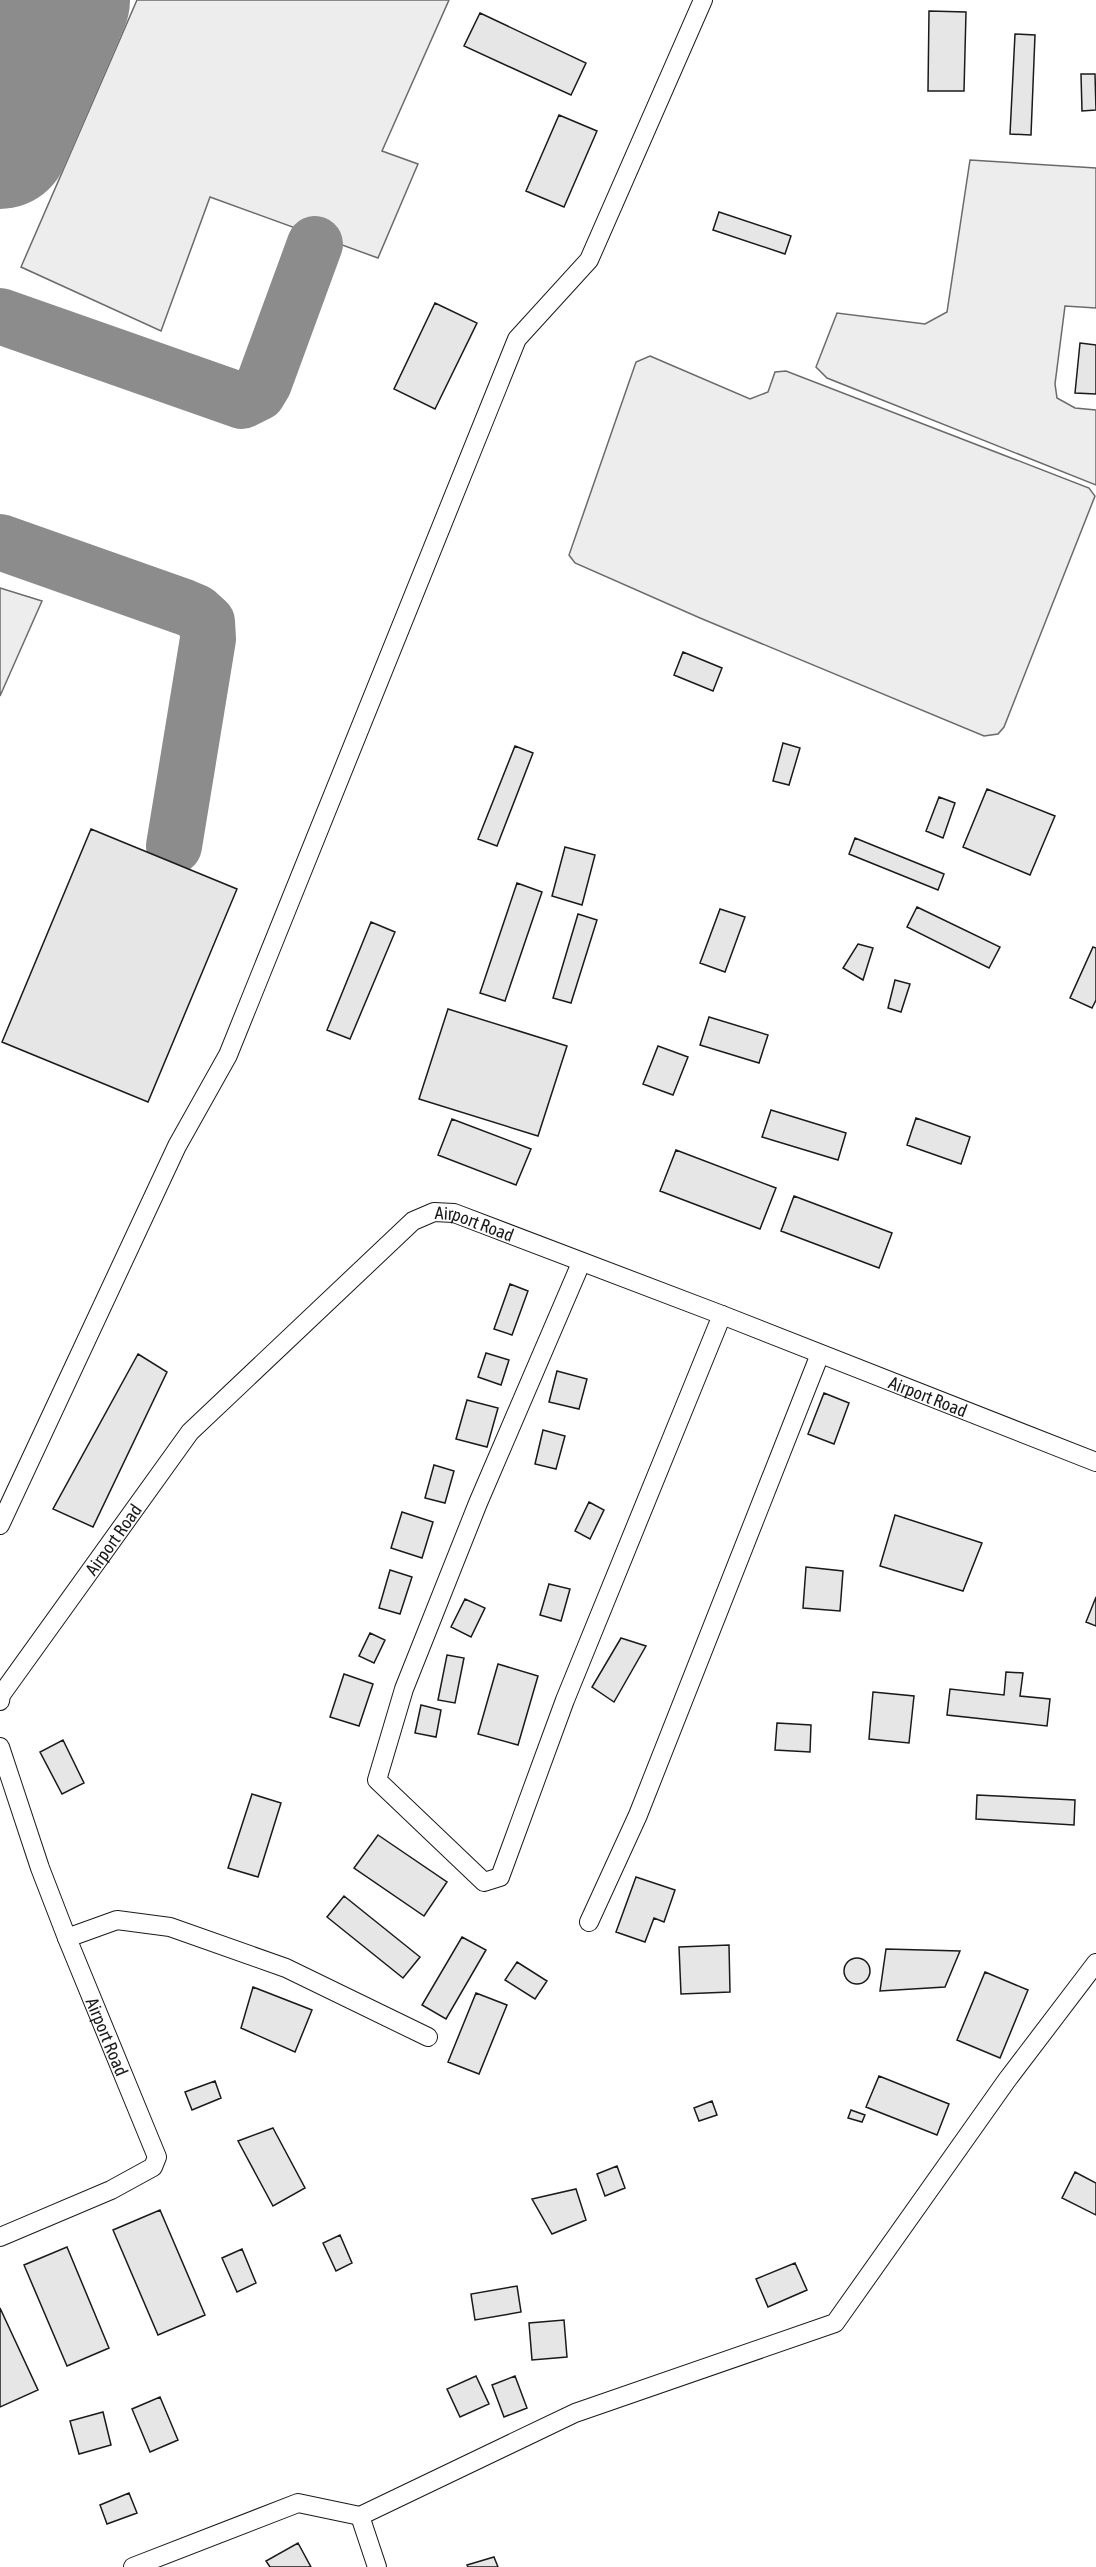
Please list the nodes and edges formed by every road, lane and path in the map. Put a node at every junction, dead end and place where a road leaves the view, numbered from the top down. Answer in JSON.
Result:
{"nodes":[{"id":1,"x":703,"y":0,"type":"edge"},
{"id":2,"x":581,"y":1263,"type":"junction"},
{"id":3,"x":722,"y":1315,"type":"junction"},
{"id":4,"x":820,"y":1354,"type":"junction"},
{"id":5,"x":1096,"y":1462,"type":"edge"},
{"id":6,"x":0,"y":1526,"type":"edge"},
{"id":7,"x":0,"y":1701,"type":"edge"},
{"id":8,"x":0,"y":1747,"type":"edge"},
{"id":9,"x":589,"y":1922,"type":"dead end"},
{"id":10,"x":67,"y":1938,"type":"junction"},
{"id":11,"x":1096,"y":1963,"type":"edge"},
{"id":12,"x":428,"y":2037,"type":"dead end"},
{"id":13,"x":0,"y":2237,"type":"edge"},
{"id":14,"x":360,"y":2516,"type":"junction"},
{"id":15,"x":133,"y":2567,"type":"edge"},
{"id":16,"x":376,"y":2567,"type":"edge"}],
"edges":[{"from":1,"to":6,"type":"street"},
{"from":2,"to":3,"type":"street","name":"Airport Road"},
{"from":2,"to":3,"type":"street"},
{"from":2,"to":7,"type":"street","name":"Airport Road"},
{"from":3,"to":4,"type":"street","name":"Airport Road"},
{"from":4,"to":5,"type":"street","name":"Airport Road"},
{"from":4,"to":9,"type":"street"},
{"from":8,"to":10,"type":"street","name":"Airport Road"},
{"from":10,"to":12,"type":"street"},
{"from":10,"to":13,"type":"street","name":"Airport Road"},
{"from":11,"to":14,"type":"street"},
{"from":14,"to":15,"type":"street"},
{"from":14,"to":16,"type":"street"}]}
